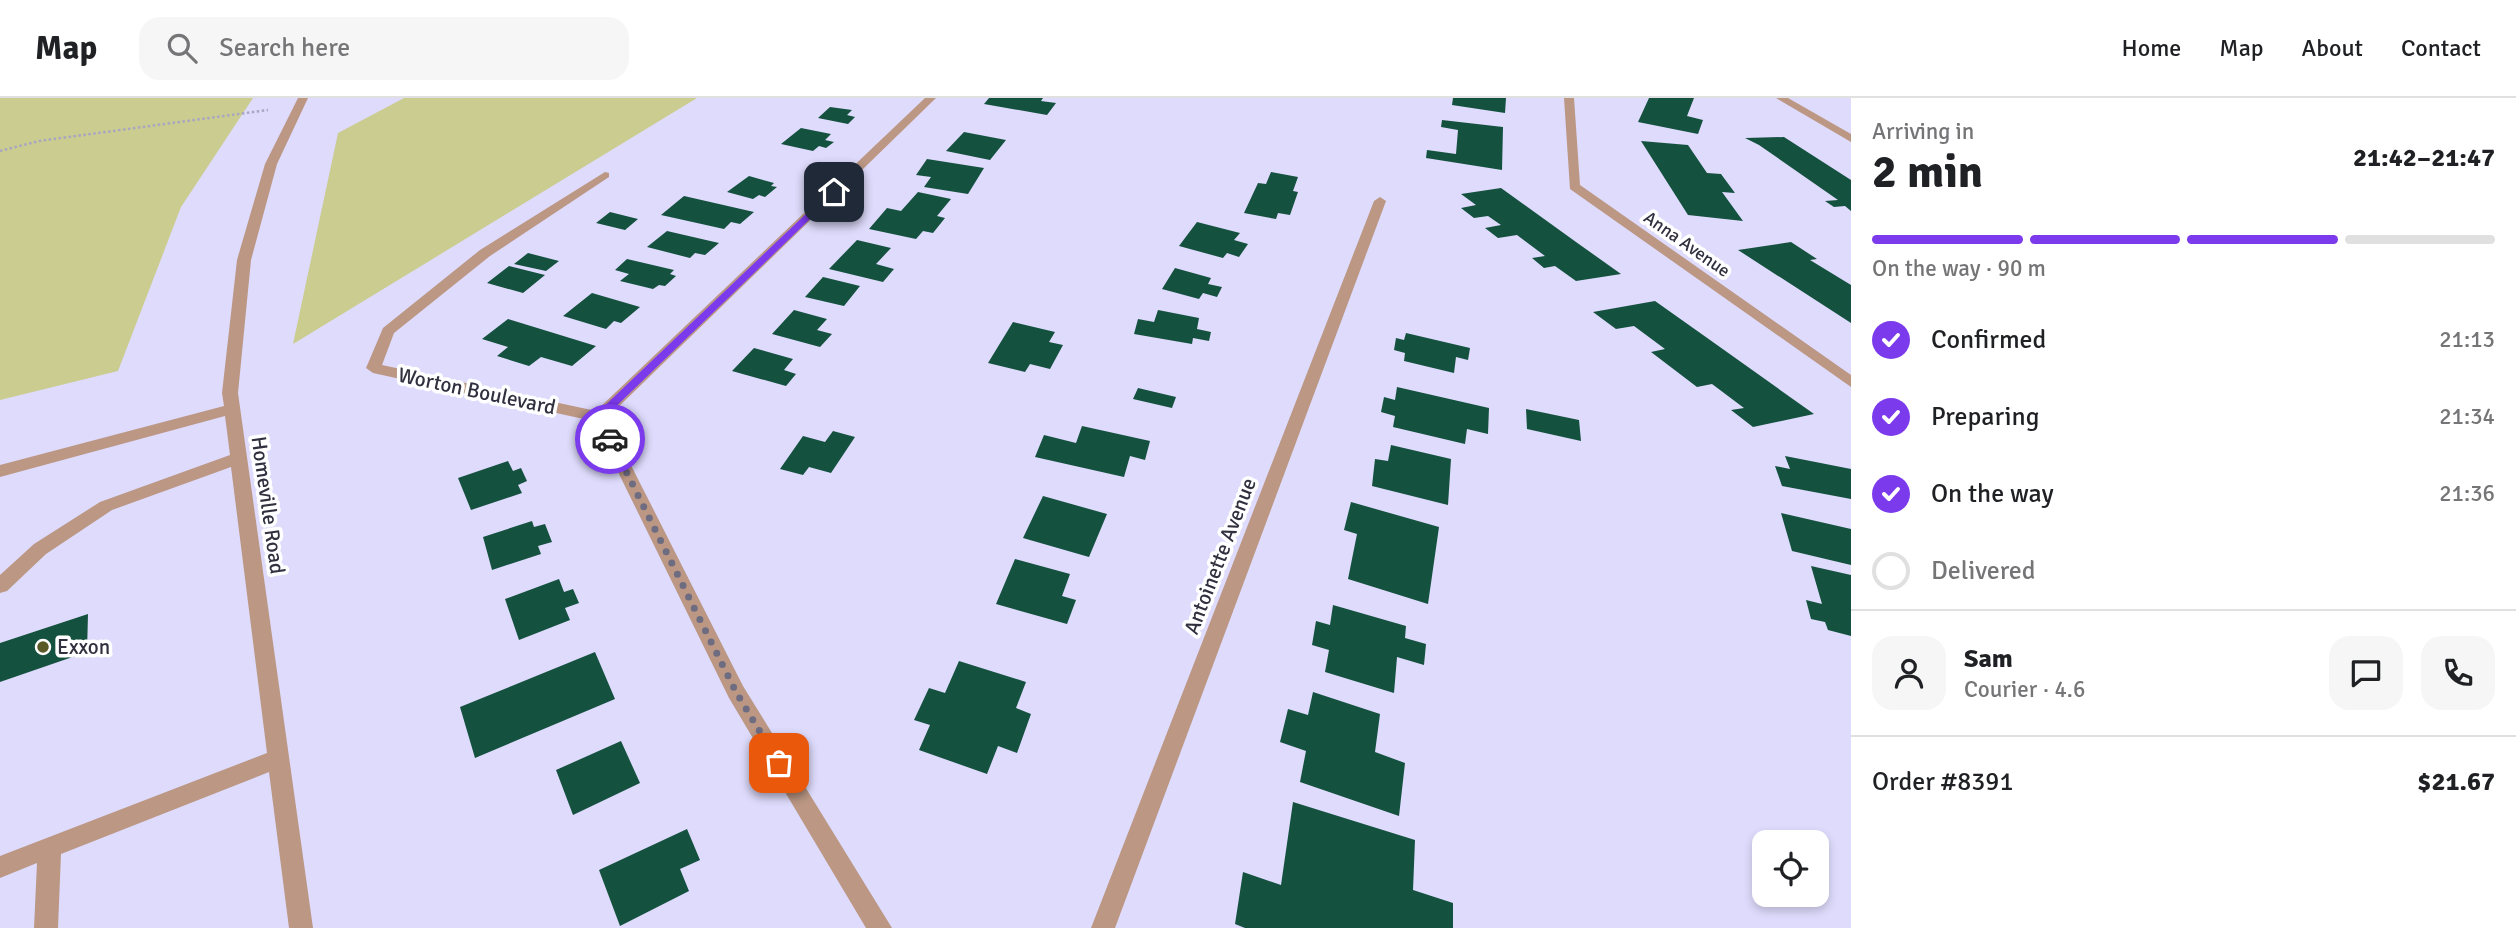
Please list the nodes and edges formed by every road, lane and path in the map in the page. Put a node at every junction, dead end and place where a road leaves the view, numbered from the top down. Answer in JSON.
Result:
{"nodes":[{"id":1,"x":931,"y":98,"type":"edge"},
{"id":2,"x":1569,"y":98,"type":"edge"},
{"id":3,"x":1781,"y":98,"type":"edge"},
{"id":4,"x":301,"y":102,"type":"edge"},
{"id":5,"x":1851,"y":139,"type":"edge"},
{"id":6,"x":0,"y":151,"type":"edge"},
{"id":7,"x":605,"y":175,"type":"dead end"},
{"id":8,"x":1380,"y":201,"type":"dead end"},
{"id":9,"x":1851,"y":382,"type":"edge"},
{"id":10,"x":232,"y":409,"type":"junction"},
{"id":11,"x":599,"y":417,"type":"junction"},
{"id":12,"x":239,"y":458,"type":"junction"},
{"id":13,"x":0,"y":471,"type":"edge"},
{"id":14,"x":0,"y":586,"type":"edge"},
{"id":15,"x":279,"y":758,"type":"junction"},
{"id":16,"x":50,"y":848,"type":"junction"},
{"id":17,"x":0,"y":867,"type":"edge"},
{"id":18,"x":46,"y":928,"type":"edge"},
{"id":19,"x":302,"y":928,"type":"edge"},
{"id":20,"x":880,"y":928,"type":"edge"},
{"id":21,"x":1103,"y":928,"type":"edge"}],
"edges":[{"from":1,"to":11,"type":"street"},
{"from":2,"to":9,"type":"street","name":"Anna Avenue"},
{"from":3,"to":5,"type":"street"},
{"from":4,"to":6,"type":"path"},
{"from":4,"to":10,"type":"street","name":"Homeville Road"},
{"from":7,"to":11,"type":"street","name":"Worton Boulevard"},
{"from":8,"to":21,"type":"street","name":"Antoinette Avenue"},
{"from":10,"to":12,"type":"street","name":"Homeville Road"},
{"from":10,"to":13,"type":"street"},
{"from":11,"to":20,"type":"street"},
{"from":12,"to":14,"type":"street"},
{"from":12,"to":15,"type":"street","name":"Homeville Road"},
{"from":15,"to":16,"type":"street"},
{"from":15,"to":19,"type":"street","name":"Homeville Road"},
{"from":16,"to":17,"type":"street"},
{"from":16,"to":18,"type":"street"}]}
